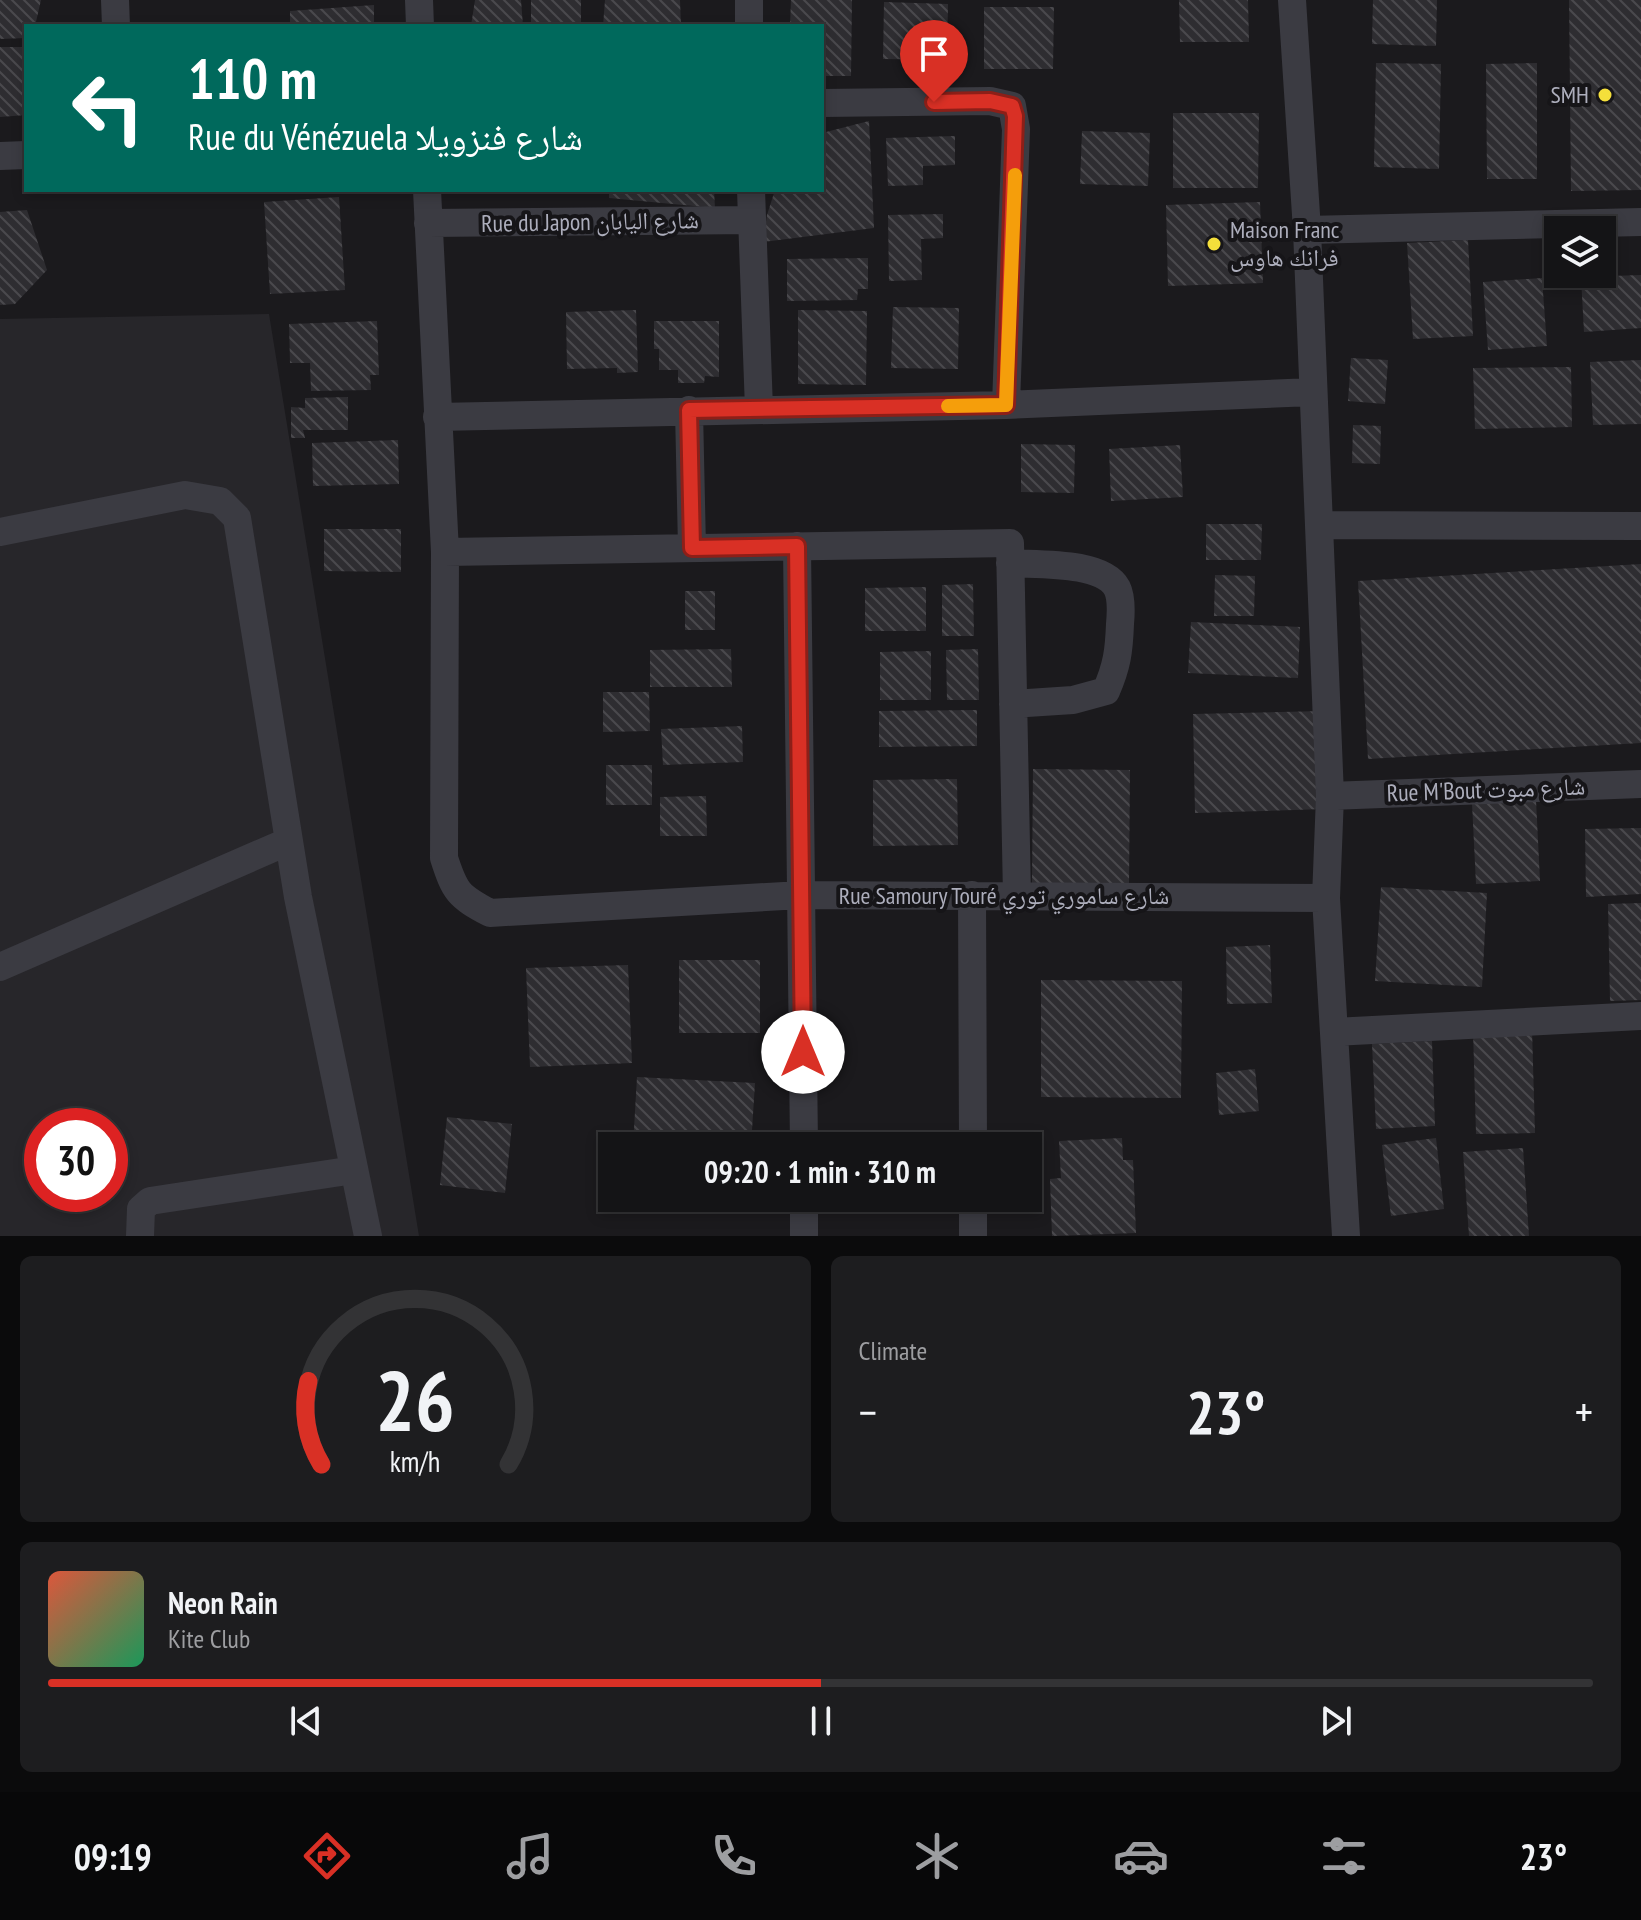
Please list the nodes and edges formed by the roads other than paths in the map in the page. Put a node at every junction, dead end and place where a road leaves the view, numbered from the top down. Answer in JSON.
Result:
{"nodes":[{"id":1,"x":115,"y":0,"type":"edge"},
{"id":2,"x":419,"y":0,"type":"edge"},
{"id":3,"x":749,"y":0,"type":"edge"},
{"id":4,"x":1292,"y":0,"type":"edge"},
{"id":5,"x":116,"y":24,"type":"edge"},
{"id":6,"x":420,"y":24,"type":"edge"},
{"id":7,"x":749,"y":24,"type":"edge"},
{"id":8,"x":824,"y":103,"type":"edge"},
{"id":9,"x":24,"y":155,"type":"edge"},
{"id":10,"x":0,"y":156,"type":"edge"},
{"id":11,"x":427,"y":192,"type":"edge"},
{"id":12,"x":751,"y":192,"type":"edge"},
{"id":13,"x":752,"y":220,"type":"junction"},
{"id":14,"x":1641,"y":222,"type":"edge"},
{"id":15,"x":428,"y":223,"type":"junction"},
{"id":16,"x":1307,"y":230,"type":"junction"},
{"id":17,"x":1312,"y":392,"type":"junction"},
{"id":18,"x":1006,"y":405,"type":"junction"},
{"id":19,"x":759,"y":409,"type":"junction"},
{"id":20,"x":689,"y":410,"type":"junction"},
{"id":21,"x":437,"y":417,"type":"junction"},
{"id":22,"x":1319,"y":525,"type":"junction"},
{"id":23,"x":1641,"y":526,"type":"edge"},
{"id":24,"x":0,"y":532,"type":"edge"},
{"id":25,"x":797,"y":546,"type":"junction"},
{"id":26,"x":692,"y":548,"type":"junction"},
{"id":27,"x":445,"y":552,"type":"junction"},
{"id":28,"x":1010,"y":553,"type":"junction"},
{"id":29,"x":1013,"y":704,"type":"junction"},
{"id":30,"x":1641,"y":784,"type":"edge"},
{"id":31,"x":1330,"y":796,"type":"junction"},
{"id":32,"x":289,"y":841,"type":"junction"},
{"id":33,"x":801,"y":895,"type":"junction"},
{"id":34,"x":972,"y":895,"type":"junction"},
{"id":35,"x":1017,"y":896,"type":"junction"},
{"id":36,"x":1326,"y":898,"type":"junction"},
{"id":37,"x":0,"y":967,"type":"edge"},
{"id":38,"x":1641,"y":1016,"type":"edge"},
{"id":39,"x":1334,"y":1032,"type":"junction"},
{"id":40,"x":804,"y":1132,"type":"edge"},
{"id":41,"x":973,"y":1132,"type":"edge"},
{"id":42,"x":354,"y":1170,"type":"junction"},
{"id":43,"x":804,"y":1212,"type":"edge"},
{"id":44,"x":973,"y":1212,"type":"edge"},
{"id":45,"x":140,"y":1236,"type":"edge"},
{"id":46,"x":368,"y":1236,"type":"edge"},
{"id":47,"x":804,"y":1236,"type":"edge"},
{"id":48,"x":973,"y":1236,"type":"edge"},
{"id":49,"x":1346,"y":1236,"type":"edge"}],
"edges":[{"from":1,"to":5,"type":"street"},
{"from":2,"to":6,"type":"street"},
{"from":3,"to":7,"type":"street"},
{"from":4,"to":16,"type":"street"},
{"from":8,"to":18,"type":"street"},
{"from":9,"to":10,"type":"street"},
{"from":11,"to":15,"type":"street"},
{"from":12,"to":13,"type":"street"},
{"from":13,"to":15,"type":"street","name":"Rue du Japon شارع اليابان"},
{"from":13,"to":19,"type":"street"},
{"from":14,"to":16,"type":"street"},
{"from":15,"to":21,"type":"street"},
{"from":16,"to":17,"type":"street"},
{"from":17,"to":18,"type":"street"},
{"from":17,"to":22,"type":"street"},
{"from":18,"to":19,"type":"street"},
{"from":19,"to":20,"type":"street"},
{"from":20,"to":21,"type":"street"},
{"from":20,"to":26,"type":"street"},
{"from":21,"to":27,"type":"street"},
{"from":22,"to":23,"type":"street"},
{"from":22,"to":31,"type":"street"},
{"from":24,"to":32,"type":"street"},
{"from":25,"to":26,"type":"street"},
{"from":25,"to":28,"type":"street"},
{"from":25,"to":33,"type":"street"},
{"from":26,"to":27,"type":"street"},
{"from":27,"to":33,"type":"street","name":"Rue Samoury Touré شارع ساموري توري"},
{"from":28,"to":29,"type":"street"},
{"from":28,"to":29,"type":"street"},
{"from":29,"to":35,"type":"street"},
{"from":30,"to":31,"type":"street","name":"Rue M'Bout شارع مبوت"},
{"from":31,"to":36,"type":"street"},
{"from":32,"to":37,"type":"street"},
{"from":32,"to":42,"type":"street"},
{"from":33,"to":34,"type":"street","name":"Rue Samoury Touré شارع ساموري توري"},
{"from":33,"to":40,"type":"street"},
{"from":34,"to":35,"type":"street","name":"Rue Samoury Touré شارع ساموري توري"},
{"from":34,"to":41,"type":"street"},
{"from":35,"to":36,"type":"street","name":"Rue Samoury Touré شارع ساموري توري"},
{"from":36,"to":39,"type":"street"},
{"from":38,"to":39,"type":"street"},
{"from":39,"to":49,"type":"street"},
{"from":42,"to":45,"type":"street"},
{"from":42,"to":46,"type":"street"},
{"from":43,"to":47,"type":"street"},
{"from":44,"to":48,"type":"street"}]}
